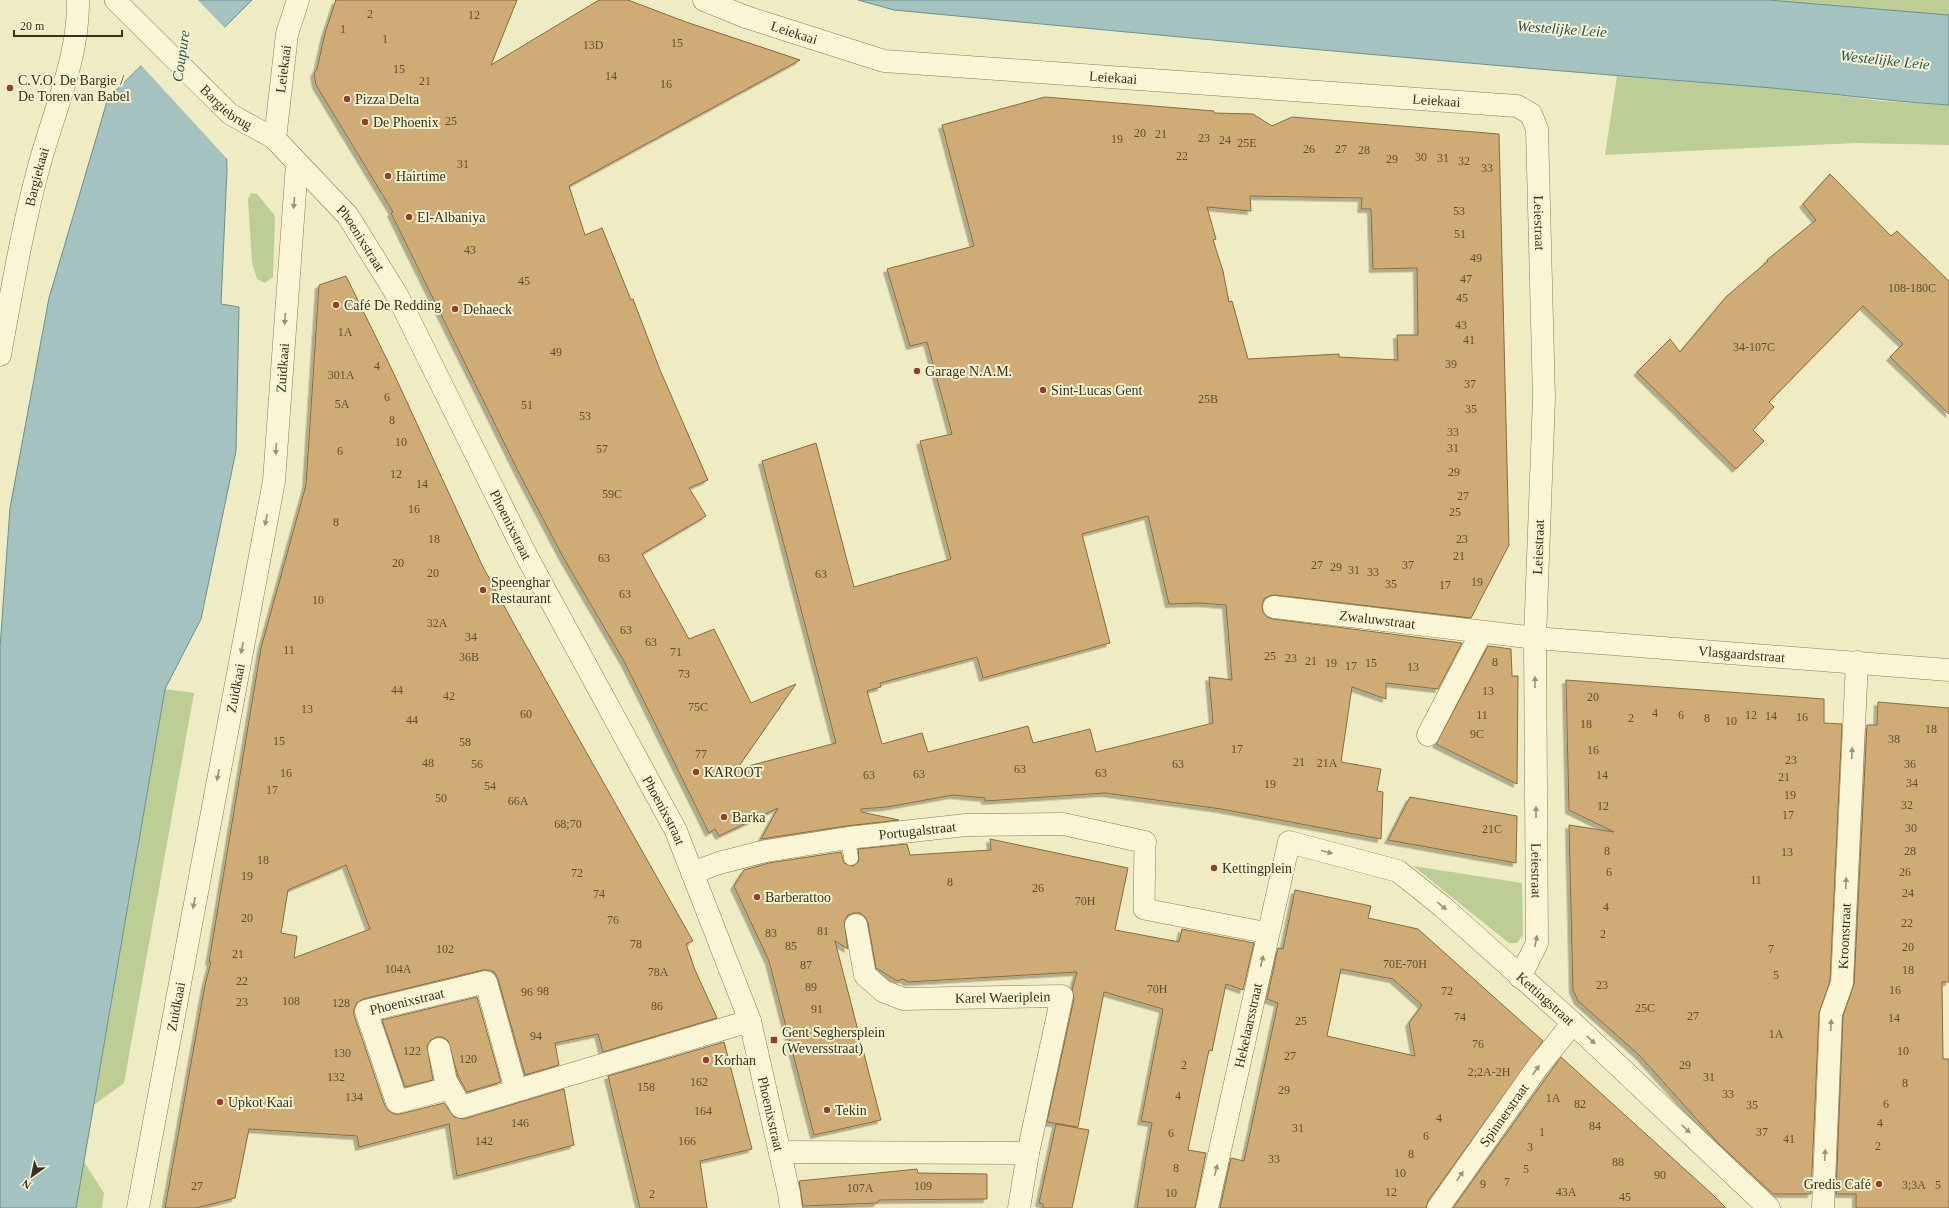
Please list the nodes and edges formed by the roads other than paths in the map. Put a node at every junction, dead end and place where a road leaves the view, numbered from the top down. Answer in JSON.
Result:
{"nodes":[{"id":1,"x":78,"y":0,"type":"edge"},
{"id":2,"x":115,"y":0,"type":"edge"},
{"id":3,"x":298,"y":0,"type":"edge"},
{"id":4,"x":704,"y":0,"type":"edge"},
{"id":5,"x":1531,"y":114,"type":"joint"},
{"id":6,"x":275,"y":139,"type":"junction"},
{"id":7,"x":297,"y":164,"type":"junction"},
{"id":8,"x":0,"y":355,"type":"edge"},
{"id":9,"x":1274,"y":607,"type":"dead end"},
{"id":10,"x":1481,"y":633,"type":"junction"},
{"id":11,"x":1535,"y":638,"type":"junction"},
{"id":12,"x":1857,"y":662,"type":"junction"},
{"id":13,"x":1949,"y":670,"type":"edge"},
{"id":14,"x":1428,"y":735,"type":"dead end"},
{"id":15,"x":1145,"y":842,"type":"joint"},
{"id":16,"x":1289,"y":842,"type":"joint"},
{"id":17,"x":692,"y":873,"type":"junction"},
{"id":18,"x":856,"y":925,"type":"dead end"},
{"id":19,"x":1268,"y":933,"type":"junction"},
{"id":20,"x":1520,"y":976,"type":"junction"},
{"id":21,"x":750,"y":1021,"type":"junction"},
{"id":22,"x":1573,"y":1023,"type":"junction"},
{"id":23,"x":439,"y":1049,"type":"dead end"},
{"id":24,"x":450,"y":1088,"type":"junction"},
{"id":25,"x":516,"y":1090,"type":"junction"},
{"id":26,"x":780,"y":1152,"type":"junction"},
{"id":27,"x":1028,"y":1153,"type":"junction"},
{"id":28,"x":138,"y":1208,"type":"edge"},
{"id":29,"x":791,"y":1208,"type":"edge"},
{"id":30,"x":1019,"y":1208,"type":"edge"},
{"id":31,"x":1207,"y":1208,"type":"edge"},
{"id":32,"x":1438,"y":1208,"type":"edge"},
{"id":33,"x":1769,"y":1208,"type":"edge"},
{"id":34,"x":1823,"y":1208,"type":"edge"}],
"edges":[{"from":1,"to":8,"type":"street","name":"Bargiekaai"},
{"from":2,"to":6,"type":"street","name":"Bargiebrug"},
{"from":3,"to":6,"type":"street","name":"Leiekaai"},
{"from":4,"to":5,"type":"street","name":"Leiekaai"},
{"from":5,"to":11,"type":"street","name":"Leiestraat"},
{"from":6,"to":7,"type":"street","name":"Phoenixstraat"},
{"from":7,"to":17,"type":"street","name":"Phoenixstraat"},
{"from":7,"to":28,"type":"street","name":"Zuidkaai","one_way":true},
{"from":9,"to":10,"type":"street","name":"Zwaluwstraat"},
{"from":10,"to":11,"type":"street","name":"Zwaluwstraat"},
{"from":10,"to":14,"type":"street"},
{"from":11,"to":12,"type":"street","name":"Vlasgaardstraat"},
{"from":20,"to":11,"type":"street","name":"Leiestraat","one_way":true},
{"from":12,"to":13,"type":"street","name":"Vlasgaardstraat"},
{"from":34,"to":12,"type":"street","name":"Kroonstraat","one_way":true},
{"from":15,"to":17,"type":"street","name":"Portugalstraat"},
{"from":15,"to":19,"type":"street"},
{"from":16,"to":19,"type":"street","name":"Hekelaarsstraat"},
{"from":16,"to":20,"type":"street","name":"Kettingstraat","one_way":true},
{"from":17,"to":21,"type":"street","name":"Phoenixstraat"},
{"from":18,"to":27,"type":"street","name":"Karel Waeriplein"},
{"from":31,"to":19,"type":"street","name":"Hekelaarsstraat","one_way":true},
{"from":20,"to":22,"type":"street","name":"Kettingstraat"},
{"from":21,"to":25,"type":"street"},
{"from":21,"to":26,"type":"street","name":"Phoenixstraat"},
{"from":32,"to":22,"type":"street","name":"Spinnerstraat","one_way":true},
{"from":22,"to":33,"type":"street","name":"Kettingstraat","one_way":true},
{"from":23,"to":24,"type":"street"},
{"from":24,"to":25,"type":"street"},
{"from":24,"to":25,"type":"street","name":"Phoenixstraat"},
{"from":26,"to":27,"type":"street"},
{"from":26,"to":29,"type":"street","name":"Phoenixstraat"},
{"from":27,"to":30,"type":"street","name":"Karel Waeriplein"}]}
